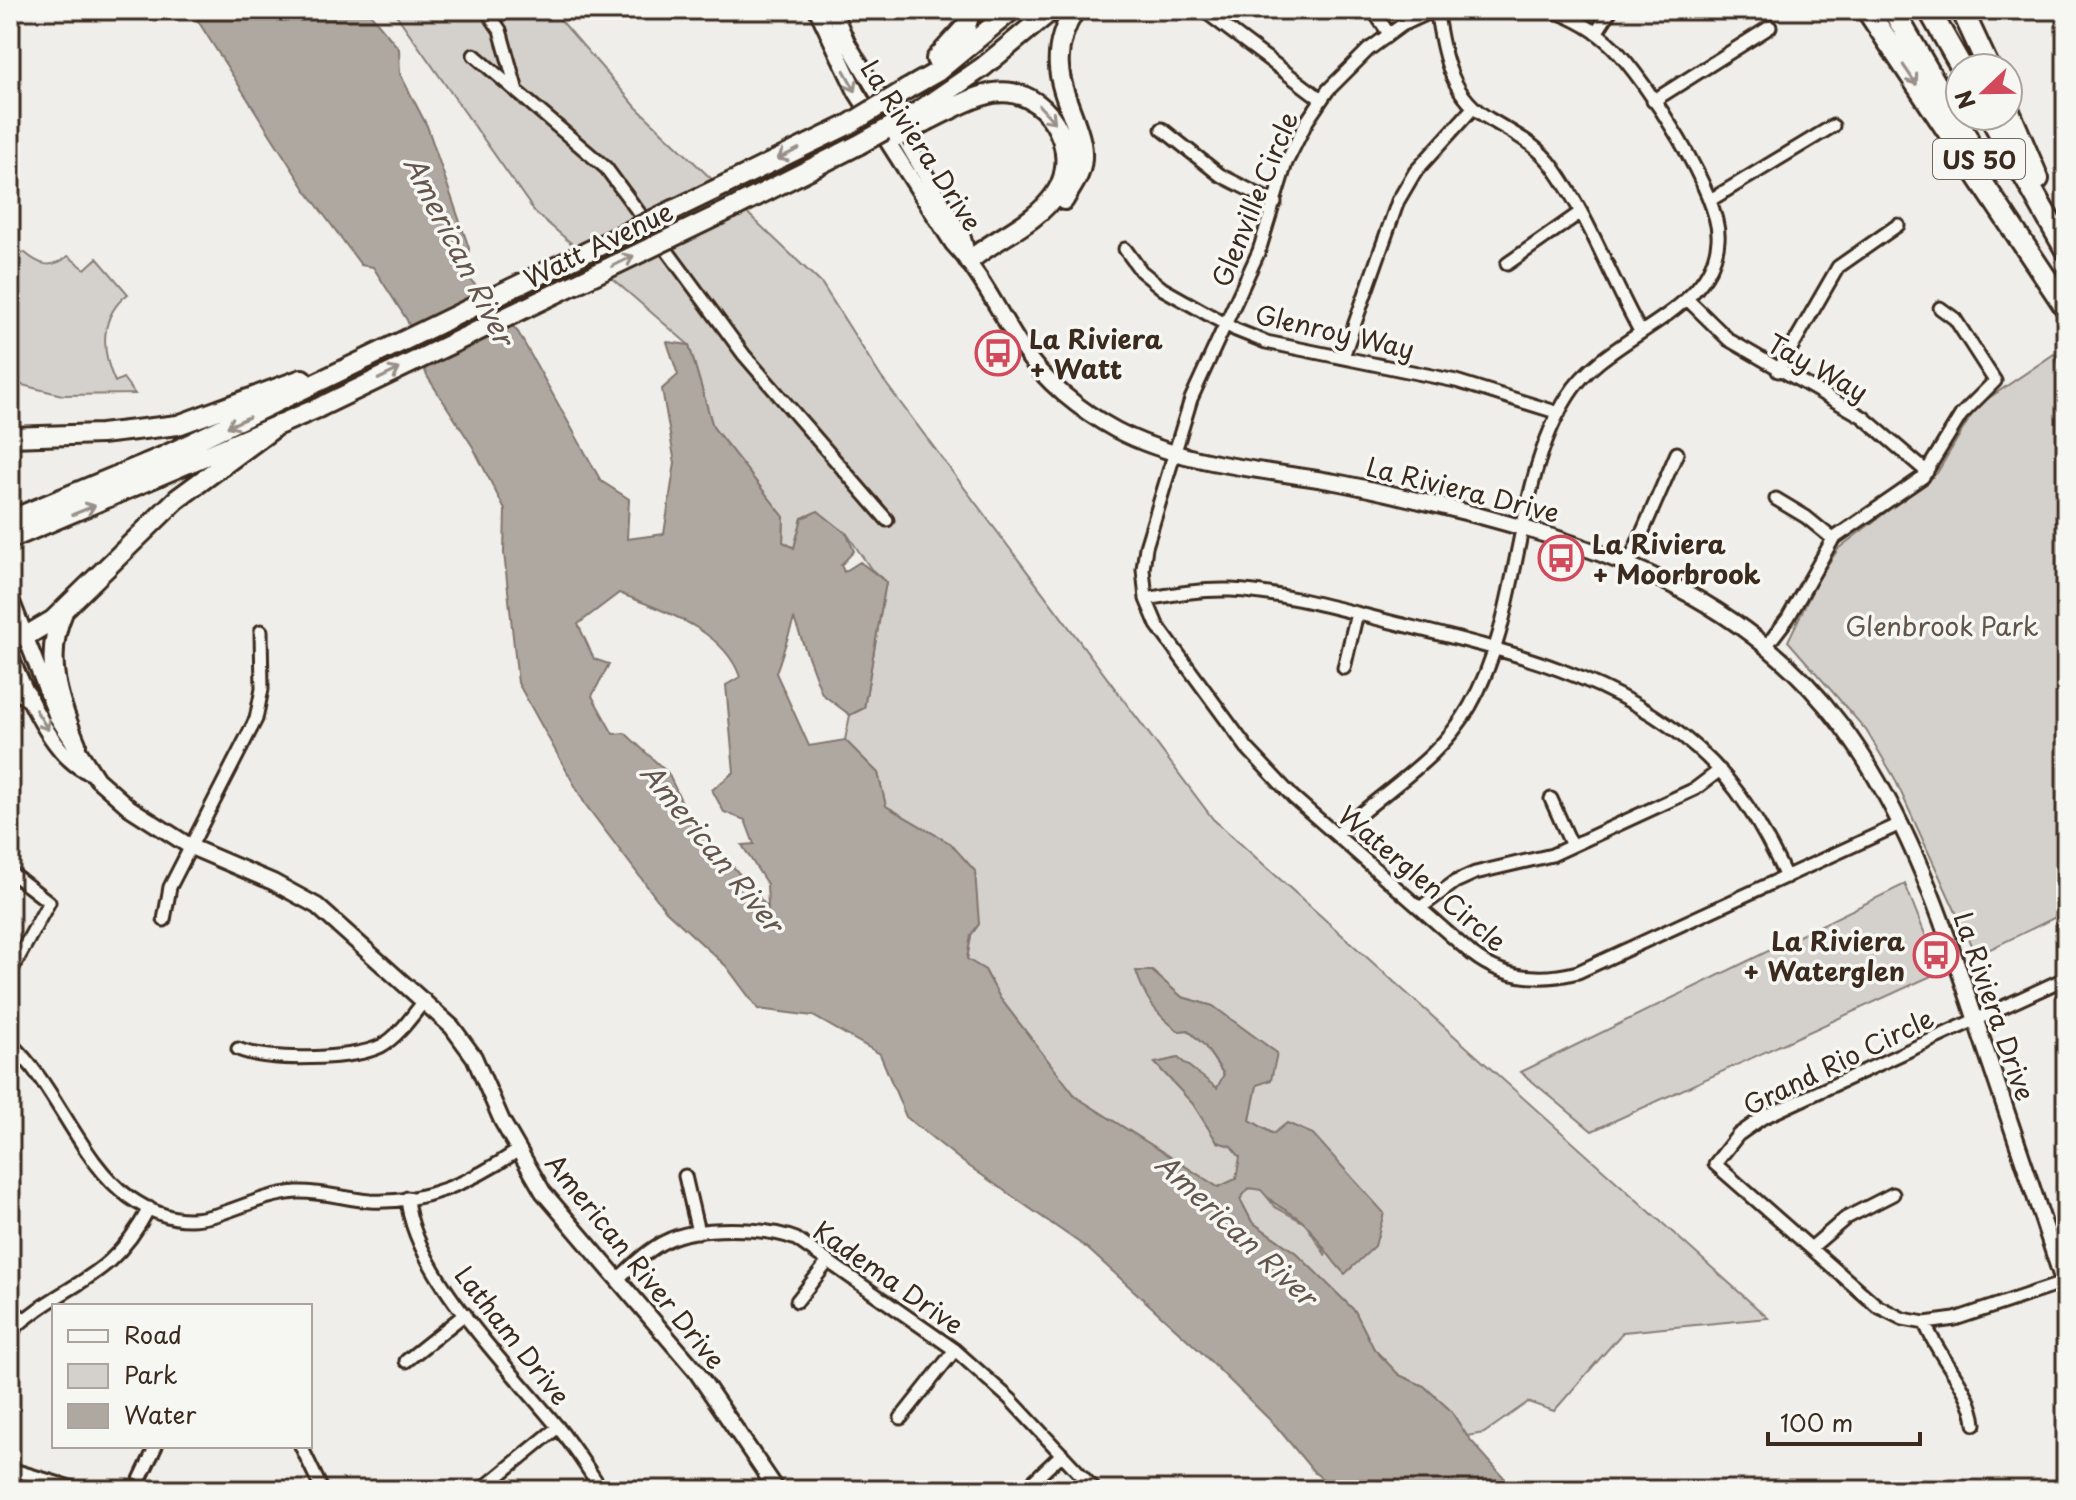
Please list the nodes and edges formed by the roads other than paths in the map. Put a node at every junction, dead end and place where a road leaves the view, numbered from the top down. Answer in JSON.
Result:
{"nodes":[{"id":1,"x":486,"y":10,"type":"edge"},
{"id":2,"x":817,"y":10,"type":"edge"},
{"id":3,"x":833,"y":10,"type":"edge"},
{"id":4,"x":971,"y":10,"type":"edge"},
{"id":5,"x":1012,"y":10,"type":"edge"},
{"id":6,"x":1052,"y":10,"type":"edge"},
{"id":7,"x":1075,"y":10,"type":"edge"},
{"id":8,"x":1203,"y":10,"type":"edge"},
{"id":9,"x":1373,"y":10,"type":"edge"},
{"id":10,"x":1435,"y":10,"type":"edge"},
{"id":11,"x":1551,"y":10,"type":"edge"},
{"id":12,"x":1611,"y":10,"type":"edge"},
{"id":13,"x":1867,"y":10,"type":"edge"},
{"id":14,"x":1893,"y":10,"type":"edge"},
{"id":15,"x":1929,"y":10,"type":"edge"},
{"id":16,"x":1962,"y":10,"type":"edge"},
{"id":17,"x":1770,"y":27,"type":"dead end"},
{"id":18,"x":1596,"y":33,"type":"junction"},
{"id":19,"x":1389,"y":34,"type":"junction"},
{"id":20,"x":1953,"y":52,"type":"edge"},
{"id":21,"x":1982,"y":52,"type":"edge"},
{"id":22,"x":474,"y":55,"type":"dead end"},
{"id":23,"x":907,"y":89,"type":"junction"},
{"id":24,"x":517,"y":92,"type":"junction"},
{"id":25,"x":1321,"y":99,"type":"junction"},
{"id":26,"x":1653,"y":101,"type":"junction"},
{"id":27,"x":1473,"y":108,"type":"junction"},
{"id":28,"x":922,"y":117,"type":"junction"},
{"id":29,"x":1833,"y":126,"type":"dead end"},
{"id":30,"x":1162,"y":129,"type":"dead end"},
{"id":31,"x":1999,"y":132,"type":"edge"},
{"id":32,"x":2017,"y":132,"type":"edge"},
{"id":33,"x":1712,"y":199,"type":"junction"},
{"id":34,"x":1275,"y":203,"type":"junction"},
{"id":35,"x":1581,"y":212,"type":"junction"},
{"id":36,"x":1898,"y":225,"type":"dead end"},
{"id":37,"x":1125,"y":249,"type":"dead end"},
{"id":38,"x":2066,"y":250,"type":"edge"},
{"id":39,"x":969,"y":261,"type":"junction"},
{"id":40,"x":1507,"y":264,"type":"dead end"},
{"id":41,"x":1688,"y":300,"type":"junction"},
{"id":42,"x":1940,"y":308,"type":"dead end"},
{"id":43,"x":2066,"y":308,"type":"edge"},
{"id":44,"x":1225,"y":324,"type":"junction"},
{"id":45,"x":1640,"y":331,"type":"junction"},
{"id":46,"x":1343,"y":357,"type":"junction"},
{"id":47,"x":1778,"y":371,"type":"junction"},
{"id":48,"x":305,"y":384,"type":"junction"},
{"id":49,"x":1559,"y":413,"type":"junction"},
{"id":50,"x":271,"y":430,"type":"junction"},
{"id":51,"x":10,"y":437,"type":"edge"},
{"id":52,"x":1174,"y":453,"type":"junction"},
{"id":53,"x":1677,"y":453,"type":"dead end"},
{"id":54,"x":1927,"y":472,"type":"junction"},
{"id":55,"x":1776,"y":499,"type":"dead end"},
{"id":56,"x":887,"y":520,"type":"dead end"},
{"id":57,"x":1524,"y":527,"type":"junction"},
{"id":58,"x":10,"y":533,"type":"edge"},
{"id":59,"x":1833,"y":539,"type":"junction"},
{"id":60,"x":1628,"y":565,"type":"junction"},
{"id":61,"x":10,"y":597,"type":"edge"},
{"id":62,"x":1146,"y":599,"type":"junction"},
{"id":63,"x":65,"y":609,"type":"junction"},
{"id":64,"x":1357,"y":613,"type":"junction"},
{"id":65,"x":261,"y":631,"type":"dead end"},
{"id":66,"x":18,"y":637,"type":"edge"},
{"id":67,"x":1768,"y":644,"type":"junction"},
{"id":68,"x":1494,"y":647,"type":"junction"},
{"id":69,"x":10,"y":655,"type":"edge"},
{"id":70,"x":1344,"y":668,"type":"dead end"},
{"id":71,"x":10,"y":683,"type":"edge"},
{"id":72,"x":27,"y":696,"type":"junction"},
{"id":73,"x":76,"y":744,"type":"junction"},
{"id":74,"x":1720,"y":770,"type":"junction"},
{"id":75,"x":90,"y":772,"type":"junction"},
{"id":76,"x":1551,"y":799,"type":"dead end"},
{"id":77,"x":1898,"y":825,"type":"junction"},
{"id":78,"x":1337,"y":835,"type":"junction"},
{"id":79,"x":1572,"y":846,"type":"junction"},
{"id":80,"x":191,"y":847,"type":"junction"},
{"id":81,"x":10,"y":872,"type":"edge"},
{"id":82,"x":1786,"y":877,"type":"junction"},
{"id":83,"x":1420,"y":908,"type":"junction"},
{"id":84,"x":164,"y":920,"type":"dead end"},
{"id":85,"x":10,"y":973,"type":"edge"},
{"id":86,"x":2066,"y":978,"type":"edge"},
{"id":87,"x":425,"y":1000,"type":"junction"},
{"id":88,"x":1976,"y":1020,"type":"junction"},
{"id":89,"x":10,"y":1043,"type":"edge"},
{"id":90,"x":238,"y":1049,"type":"dead end"},
{"id":91,"x":517,"y":1151,"type":"junction"},
{"id":92,"x":685,"y":1176,"type":"dead end"},
{"id":93,"x":1893,"y":1194,"type":"dead end"},
{"id":94,"x":407,"y":1198,"type":"junction"},
{"id":95,"x":149,"y":1208,"type":"junction"},
{"id":96,"x":698,"y":1232,"type":"junction"},
{"id":97,"x":1811,"y":1248,"type":"junction"},
{"id":98,"x":827,"y":1263,"type":"junction"},
{"id":99,"x":617,"y":1280,"type":"junction"},
{"id":100,"x":2065,"y":1285,"type":"edge"},
{"id":101,"x":797,"y":1301,"type":"dead end"},
{"id":102,"x":10,"y":1309,"type":"edge"},
{"id":103,"x":465,"y":1314,"type":"junction"},
{"id":104,"x":24,"y":1319,"type":"junction"},
{"id":105,"x":1925,"y":1323,"type":"junction"},
{"id":106,"x":10,"y":1332,"type":"edge"},
{"id":107,"x":955,"y":1350,"type":"junction"},
{"id":108,"x":406,"y":1361,"type":"dead end"},
{"id":109,"x":901,"y":1418,"type":"dead end"},
{"id":110,"x":1975,"y":1424,"type":"dead end"},
{"id":111,"x":558,"y":1427,"type":"junction"},
{"id":112,"x":155,"y":1448,"type":"edge"},
{"id":113,"x":302,"y":1448,"type":"edge"},
{"id":114,"x":1062,"y":1454,"type":"junction"},
{"id":115,"x":10,"y":1469,"type":"edge"},
{"id":116,"x":80,"y":1490,"type":"edge"},
{"id":117,"x":135,"y":1490,"type":"edge"},
{"id":118,"x":322,"y":1490,"type":"edge"},
{"id":119,"x":481,"y":1490,"type":"edge"},
{"id":120,"x":602,"y":1490,"type":"edge"},
{"id":121,"x":777,"y":1490,"type":"edge"},
{"id":122,"x":1024,"y":1490,"type":"edge"},
{"id":123,"x":1095,"y":1490,"type":"edge"}],
"edges":[{"from":1,"to":24,"type":"street"},
{"from":2,"to":39,"type":"street","name":"La Riviera Drive","one_way":true},
{"from":3,"to":39,"type":"street","name":"La Riviera Drive"},
{"from":4,"to":23,"type":"main road"},
{"from":5,"to":23,"type":"main road","name":"Watt Avenue"},
{"from":6,"to":28,"type":"main road"},
{"from":7,"to":39,"type":"main road"},
{"from":8,"to":25,"type":"street"},
{"from":9,"to":19,"type":"street"},
{"from":10,"to":19,"type":"street","name":"Glenville Circle"},
{"from":10,"to":27,"type":"street"},
{"from":11,"to":18,"type":"street"},
{"from":12,"to":18,"type":"street"},
{"from":13,"to":43,"type":"highway","one_way":true},
{"from":14,"to":43,"type":"highway","number":"US 50"},
{"from":15,"to":20,"type":"highway"},
{"from":16,"to":21,"type":"highway"},
{"from":17,"to":26,"type":"street"},
{"from":18,"to":26,"type":"street"},
{"from":19,"to":25,"type":"street","name":"Glenville Circle"},
{"from":22,"to":24,"type":"street"},
{"from":23,"to":48,"type":"main road","name":"Watt Avenue","one_way":true,"bridge":true},
{"from":24,"to":56,"type":"street"},
{"from":25,"to":34,"type":"street","name":"Glenville Circle"},
{"from":26,"to":33,"type":"street"},
{"from":27,"to":35,"type":"street"},
{"from":27,"to":46,"type":"street"},
{"from":28,"to":39,"type":"main road","one_way":true},
{"from":50,"to":28,"type":"main road","name":"Watt Avenue","one_way":true,"bridge":true},
{"from":29,"to":33,"type":"street"},
{"from":30,"to":34,"type":"street"},
{"from":31,"to":38,"type":"highway","number":"US 50"},
{"from":32,"to":38,"type":"highway"},
{"from":33,"to":41,"type":"street"},
{"from":34,"to":44,"type":"street","name":"Glenville Circle"},
{"from":35,"to":40,"type":"street"},
{"from":35,"to":45,"type":"street"},
{"from":36,"to":47,"type":"street"},
{"from":37,"to":44,"type":"street","name":"Glenroy Way"},
{"from":39,"to":52,"type":"street","name":"La Riviera Drive"},
{"from":41,"to":45,"type":"street"},
{"from":41,"to":47,"type":"street","name":"Tay Way"},
{"from":42,"to":54,"type":"street"},
{"from":44,"to":46,"type":"street","name":"Glenroy Way"},
{"from":44,"to":52,"type":"street","name":"Glenville Circle"},
{"from":45,"to":49,"type":"street"},
{"from":46,"to":49,"type":"street","name":"Glenroy Way"},
{"from":47,"to":54,"type":"street","name":"Tay Way"},
{"from":48,"to":51,"type":"main road"},
{"from":48,"to":58,"type":"main road","name":"Watt Avenue","one_way":true},
{"from":49,"to":57,"type":"street"},
{"from":58,"to":50,"type":"main road","name":"Watt Avenue","one_way":true},
{"from":50,"to":63,"type":"main road"},
{"from":52,"to":57,"type":"street","name":"La Riviera Drive"},
{"from":52,"to":62,"type":"street","name":"Waterglen Circle"},
{"from":53,"to":60,"type":"street"},
{"from":54,"to":59,"type":"street"},
{"from":55,"to":59,"type":"street"},
{"from":57,"to":60,"type":"street","name":"La Riviera Drive"},
{"from":57,"to":68,"type":"street"},
{"from":59,"to":67,"type":"street"},
{"from":60,"to":67,"type":"street","name":"La Riviera Drive"},
{"from":61,"to":66,"type":"street","name":"American River Drive"},
{"from":62,"to":64,"type":"street"},
{"from":62,"to":78,"type":"street","name":"Waterglen Circle"},
{"from":63,"to":66,"type":"main road"},
{"from":63,"to":73,"type":"main road"},
{"from":64,"to":68,"type":"street"},
{"from":64,"to":70,"type":"street"},
{"from":65,"to":80,"type":"street"},
{"from":66,"to":73,"type":"street","name":"American River Drive"},
{"from":67,"to":77,"type":"street","name":"La Riviera Drive"},
{"from":68,"to":74,"type":"street"},
{"from":68,"to":78,"type":"street"},
{"from":69,"to":72,"type":"street","name":"American River Drive"},
{"from":71,"to":72,"type":"main road"},
{"from":72,"to":75,"type":"street","name":"American River Drive","one_way":true},
{"from":73,"to":75,"type":"street","name":"American River Drive"},
{"from":74,"to":79,"type":"street"},
{"from":74,"to":82,"type":"street"},
{"from":75,"to":80,"type":"street","name":"American River Drive"},
{"from":76,"to":79,"type":"street"},
{"from":77,"to":82,"type":"street","name":"Waterglen Circle"},
{"from":77,"to":88,"type":"street","name":"La Riviera Drive"},
{"from":78,"to":83,"type":"street","name":"Waterglen Circle"},
{"from":79,"to":83,"type":"street"},
{"from":80,"to":84,"type":"street"},
{"from":80,"to":87,"type":"street","name":"American River Drive"},
{"from":81,"to":85,"type":"street"},
{"from":82,"to":83,"type":"street","name":"Waterglen Circle"},
{"from":86,"to":88,"type":"street"},
{"from":87,"to":90,"type":"street"},
{"from":87,"to":91,"type":"street","name":"American River Drive"},
{"from":88,"to":97,"type":"street","name":"Grand Rio Circle"},
{"from":88,"to":100,"type":"street","name":"La Riviera Drive"},
{"from":89,"to":95,"type":"street"},
{"from":91,"to":94,"type":"street"},
{"from":91,"to":99,"type":"street","name":"American River Drive"},
{"from":92,"to":96,"type":"street"},
{"from":93,"to":97,"type":"street"},
{"from":94,"to":95,"type":"street"},
{"from":94,"to":103,"type":"street","name":"Latham Drive"},
{"from":95,"to":104,"type":"street"},
{"from":96,"to":98,"type":"street","name":"Kadema Drive"},
{"from":96,"to":99,"type":"street","name":"Kadema Drive"},
{"from":97,"to":105,"type":"street","name":"Grand Rio Circle"},
{"from":98,"to":101,"type":"street"},
{"from":98,"to":107,"type":"street","name":"Kadema Drive"},
{"from":99,"to":121,"type":"street","name":"American River Drive"},
{"from":100,"to":105,"type":"street","name":"Grand Rio Circle"},
{"from":102,"to":104,"type":"street"},
{"from":103,"to":108,"type":"street"},
{"from":103,"to":111,"type":"street","name":"Latham Drive"},
{"from":104,"to":106,"type":"street"},
{"from":105,"to":110,"type":"street"},
{"from":107,"to":109,"type":"street"},
{"from":107,"to":114,"type":"street","name":"Kadema Drive"},
{"from":111,"to":119,"type":"street"},
{"from":111,"to":120,"type":"street","name":"Latham Drive"},
{"from":112,"to":117,"type":"street"},
{"from":113,"to":118,"type":"street"},
{"from":114,"to":122,"type":"street"},
{"from":114,"to":123,"type":"street","name":"Kadema Drive"},
{"from":115,"to":116,"type":"street"}]}
